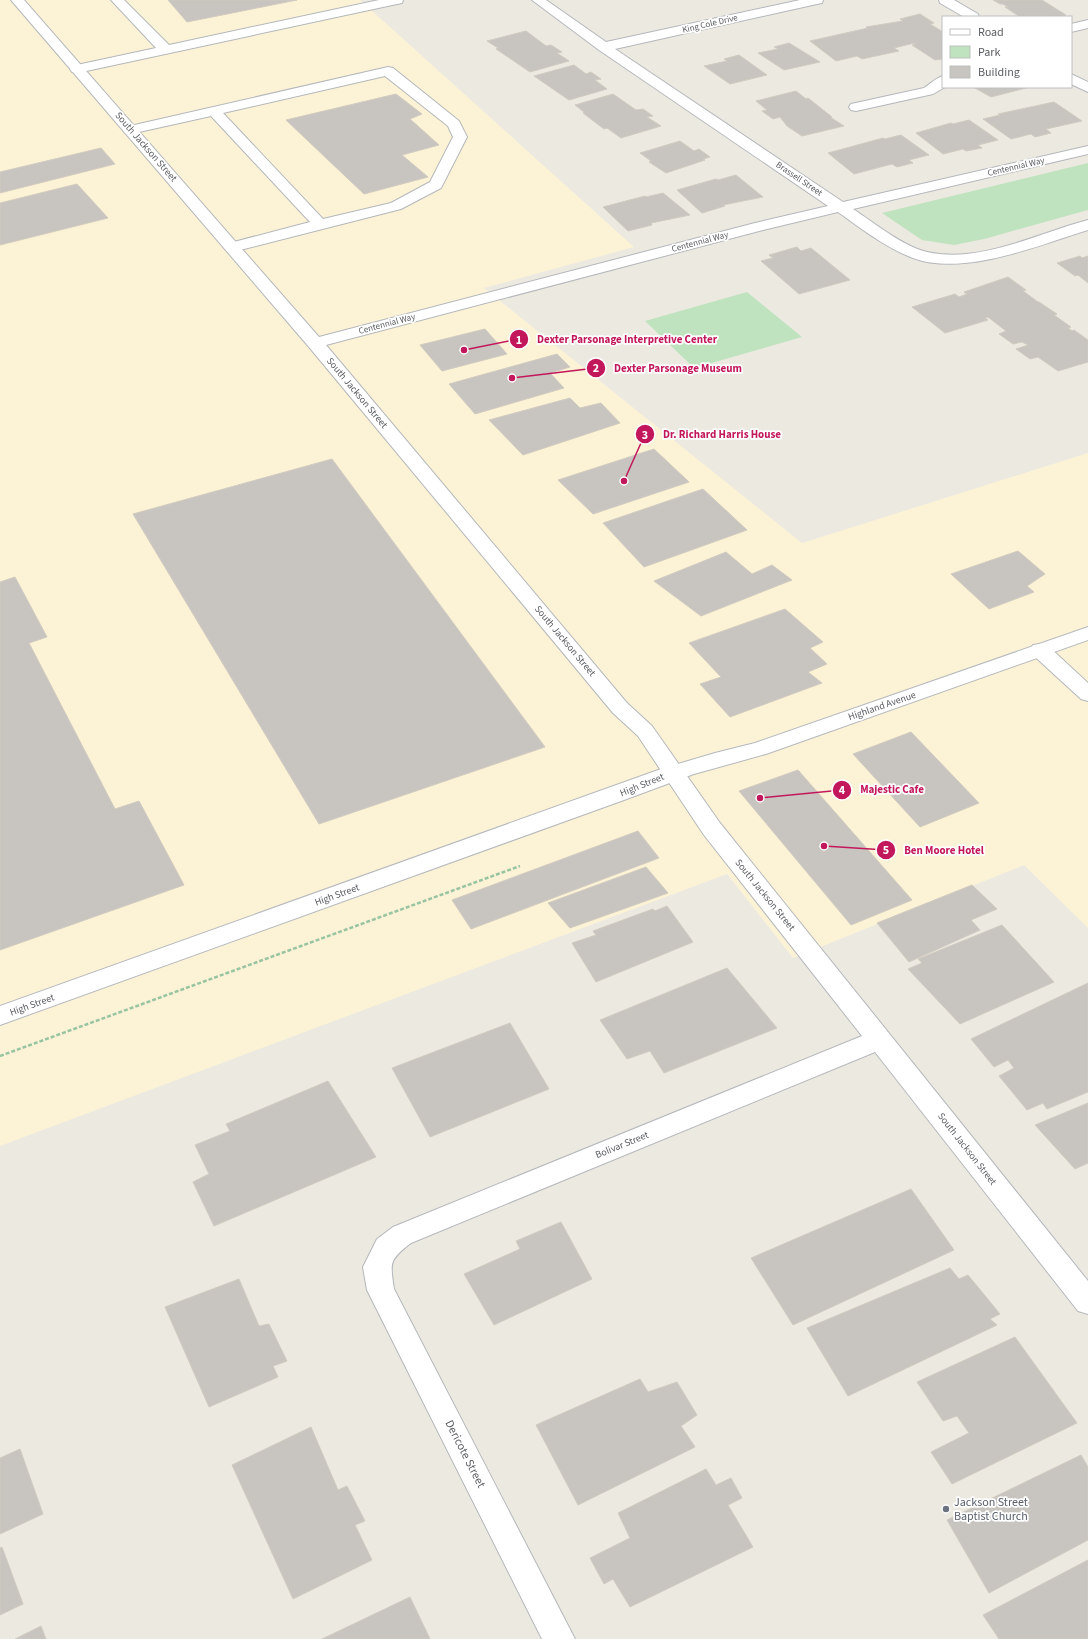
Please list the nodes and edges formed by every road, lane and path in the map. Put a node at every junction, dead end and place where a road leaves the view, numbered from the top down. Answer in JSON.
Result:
{"nodes":[{"id":1,"x":17,"y":0,"type":"edge"},
{"id":2,"x":117,"y":0,"type":"edge"},
{"id":3,"x":397,"y":0,"type":"edge"},
{"id":4,"x":538,"y":0,"type":"edge"},
{"id":5,"x":817,"y":0,"type":"edge"},
{"id":6,"x":945,"y":0,"type":"edge"},
{"id":7,"x":971,"y":16,"type":"edge"},
{"id":8,"x":1088,"y":24,"type":"edge"},
{"id":9,"x":1072,"y":28,"type":"edge"},
{"id":10,"x":604,"y":47,"type":"junction"},
{"id":11,"x":166,"y":50,"type":"junction"},
{"id":12,"x":77,"y":69,"type":"junction"},
{"id":13,"x":1072,"y":79,"type":"edge"},
{"id":14,"x":942,"y":81,"type":"edge"},
{"id":15,"x":1088,"y":88,"type":"edge"},
{"id":16,"x":856,"y":107,"type":"dead end"},
{"id":17,"x":214,"y":111,"type":"junction"},
{"id":18,"x":130,"y":130,"type":"junction"},
{"id":19,"x":1088,"y":150,"type":"edge"},
{"id":20,"x":840,"y":207,"type":"junction"},
{"id":21,"x":320,"y":224,"type":"junction"},
{"id":22,"x":1088,"y":225,"type":"edge"},
{"id":23,"x":232,"y":247,"type":"junction"},
{"id":24,"x":315,"y":343,"type":"junction"},
{"id":25,"x":1088,"y":633,"type":"edge"},
{"id":26,"x":1040,"y":650,"type":"junction"},
{"id":27,"x":1088,"y":694,"type":"edge"},
{"id":28,"x":673,"y":772,"type":"junction"},
{"id":29,"x":0,"y":1016,"type":"edge"},
{"id":30,"x":880,"y":1039,"type":"junction"},
{"id":31,"x":377,"y":1267,"type":"joint"},
{"id":32,"x":1088,"y":1302,"type":"edge"},
{"id":33,"x":559,"y":1639,"type":"edge"}],
"edges":[{"from":1,"to":12,"type":"street","name":"South Jackson Street"},
{"from":2,"to":11,"type":"street"},
{"from":3,"to":11,"type":"street"},
{"from":4,"to":10,"type":"street","name":"Brassell Street"},
{"from":5,"to":10,"type":"street","name":"King Cole Drive"},
{"from":6,"to":7,"type":"street"},
{"from":8,"to":9,"type":"street"},
{"from":10,"to":20,"type":"street","name":"Brassell Street"},
{"from":11,"to":12,"type":"street"},
{"from":12,"to":18,"type":"street","name":"South Jackson Street"},
{"from":13,"to":15,"type":"street"},
{"from":14,"to":16,"type":"street"},
{"from":17,"to":18,"type":"street"},
{"from":17,"to":21,"type":"street"},
{"from":17,"to":21,"type":"street"},
{"from":18,"to":23,"type":"street","name":"South Jackson Street"},
{"from":19,"to":20,"type":"street","name":"Centennial Way"},
{"from":20,"to":22,"type":"street","name":"Brassell Street"},
{"from":20,"to":24,"type":"street","name":"Centennial Way"},
{"from":21,"to":23,"type":"street"},
{"from":23,"to":24,"type":"street","name":"South Jackson Street"},
{"from":24,"to":28,"type":"street","name":"South Jackson Street"},
{"from":25,"to":26,"type":"street","name":"Highland Avenue"},
{"from":26,"to":27,"type":"street"},
{"from":26,"to":28,"type":"street","name":"Highland Avenue"},
{"from":28,"to":29,"type":"street","name":"High Street"},
{"from":28,"to":30,"type":"street","name":"South Jackson Street"},
{"from":30,"to":31,"type":"street","name":"Bolivar Street"},
{"from":30,"to":32,"type":"street","name":"South Jackson Street"},
{"from":31,"to":33,"type":"street","name":"Dericote Street"}]}
